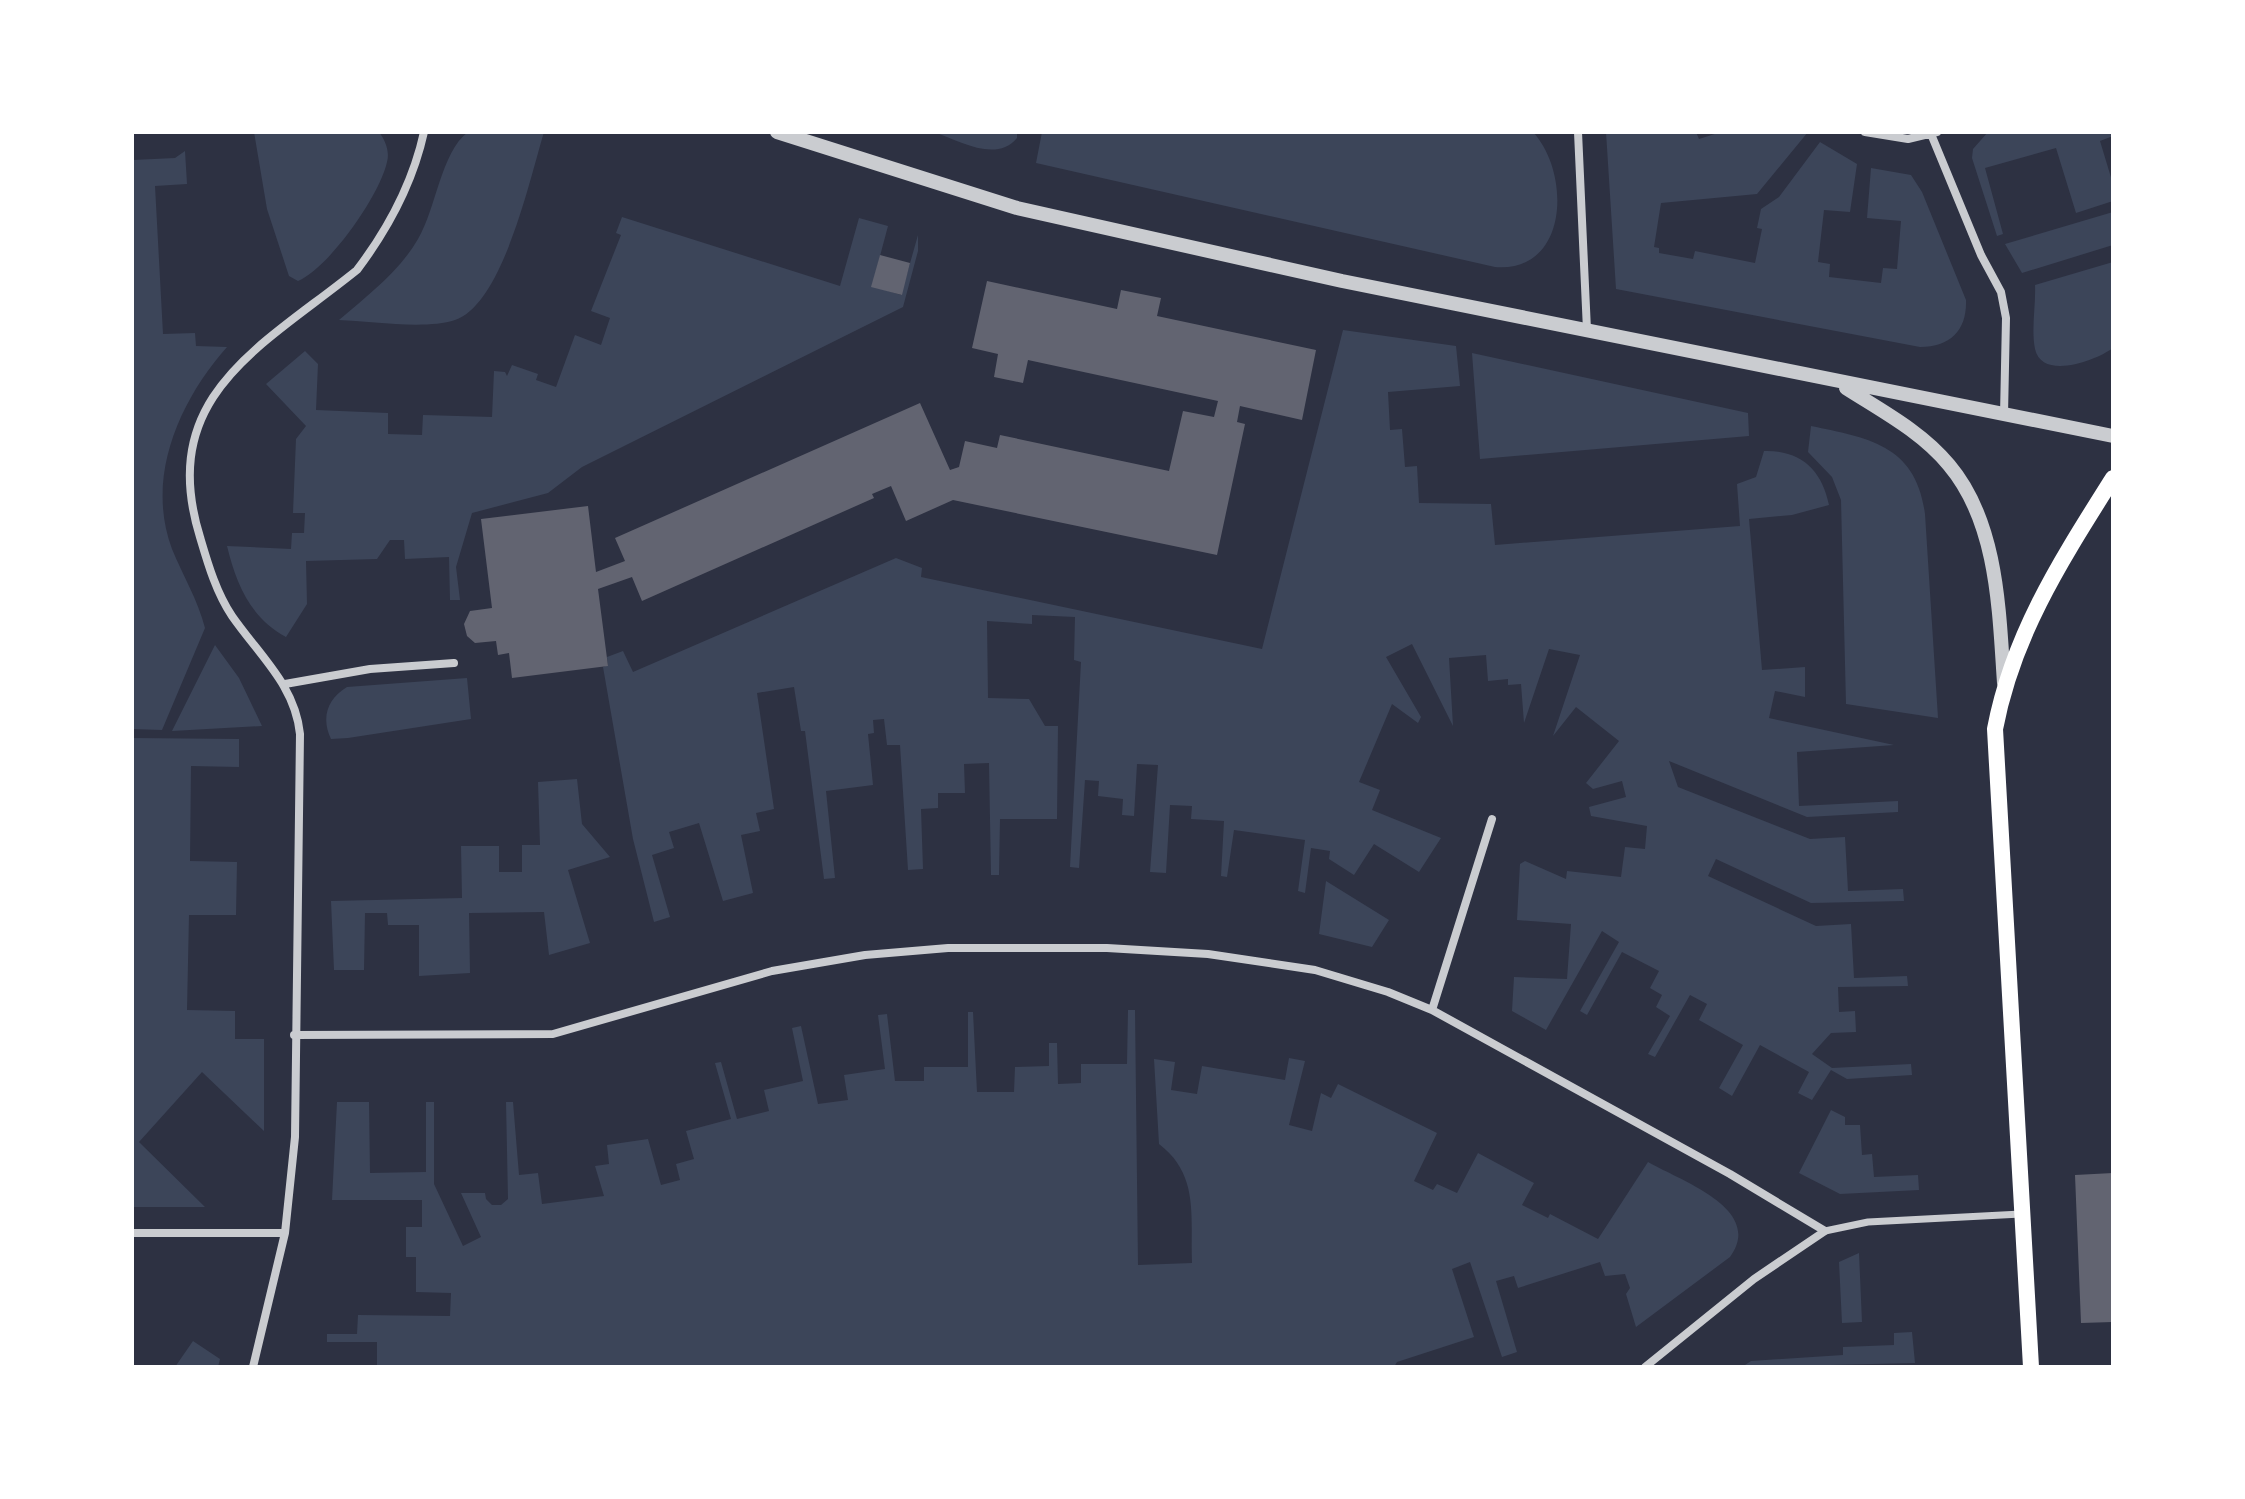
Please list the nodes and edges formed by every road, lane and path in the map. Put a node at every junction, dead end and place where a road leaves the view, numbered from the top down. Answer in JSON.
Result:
{"nodes":[{"id":1,"x":424,"y":132,"type":"edge"},
{"id":2,"x":777,"y":132,"type":"edge"},
{"id":3,"x":1578,"y":132,"type":"edge"},
{"id":4,"x":1865,"y":132,"type":"edge"},
{"id":5,"x":1934,"y":133,"type":"edge"},
{"id":6,"x":1587,"y":331,"type":"junction"},
{"id":7,"x":1839,"y":383,"type":"junction"},
{"id":8,"x":2004,"y":415,"type":"junction"},
{"id":9,"x":2113,"y":436,"type":"edge"},
{"id":10,"x":2113,"y":478,"type":"edge"},
{"id":11,"x":454,"y":663,"type":"dead end"},
{"id":12,"x":2004,"y":683,"type":"junction"},
{"id":13,"x":285,"y":684,"type":"junction"},
{"id":14,"x":1492,"y":819,"type":"dead end"},
{"id":15,"x":1432,"y":1010,"type":"junction"},
{"id":16,"x":294,"y":1035,"type":"junction"},
{"id":17,"x":2021,"y":1214,"type":"junction"},
{"id":18,"x":1825,"y":1231,"type":"junction"},
{"id":19,"x":132,"y":1233,"type":"edge"},
{"id":20,"x":285,"y":1233,"type":"junction"},
{"id":21,"x":253,"y":1367,"type":"edge"},
{"id":22,"x":1645,"y":1367,"type":"edge"},
{"id":23,"x":2031,"y":1367,"type":"edge"}],
"edges":[{"from":1,"to":13,"type":"street"},
{"from":2,"to":6,"type":"street"},
{"from":3,"to":6,"type":"street"},
{"from":4,"to":5,"type":"street"},
{"from":5,"to":8,"type":"street"},
{"from":6,"to":7,"type":"street"},
{"from":7,"to":8,"type":"street"},
{"from":7,"to":12,"type":"street"},
{"from":8,"to":9,"type":"street"},
{"from":10,"to":12,"type":"main road"},
{"from":11,"to":13,"type":"street"},
{"from":12,"to":17,"type":"main road"},
{"from":13,"to":16,"type":"street"},
{"from":14,"to":15,"type":"street"},
{"from":15,"to":16,"type":"street"},
{"from":15,"to":18,"type":"street"},
{"from":16,"to":20,"type":"street"},
{"from":17,"to":18,"type":"street"},
{"from":17,"to":23,"type":"main road"},
{"from":18,"to":22,"type":"street"},
{"from":19,"to":20,"type":"street"},
{"from":20,"to":21,"type":"street"}]}
